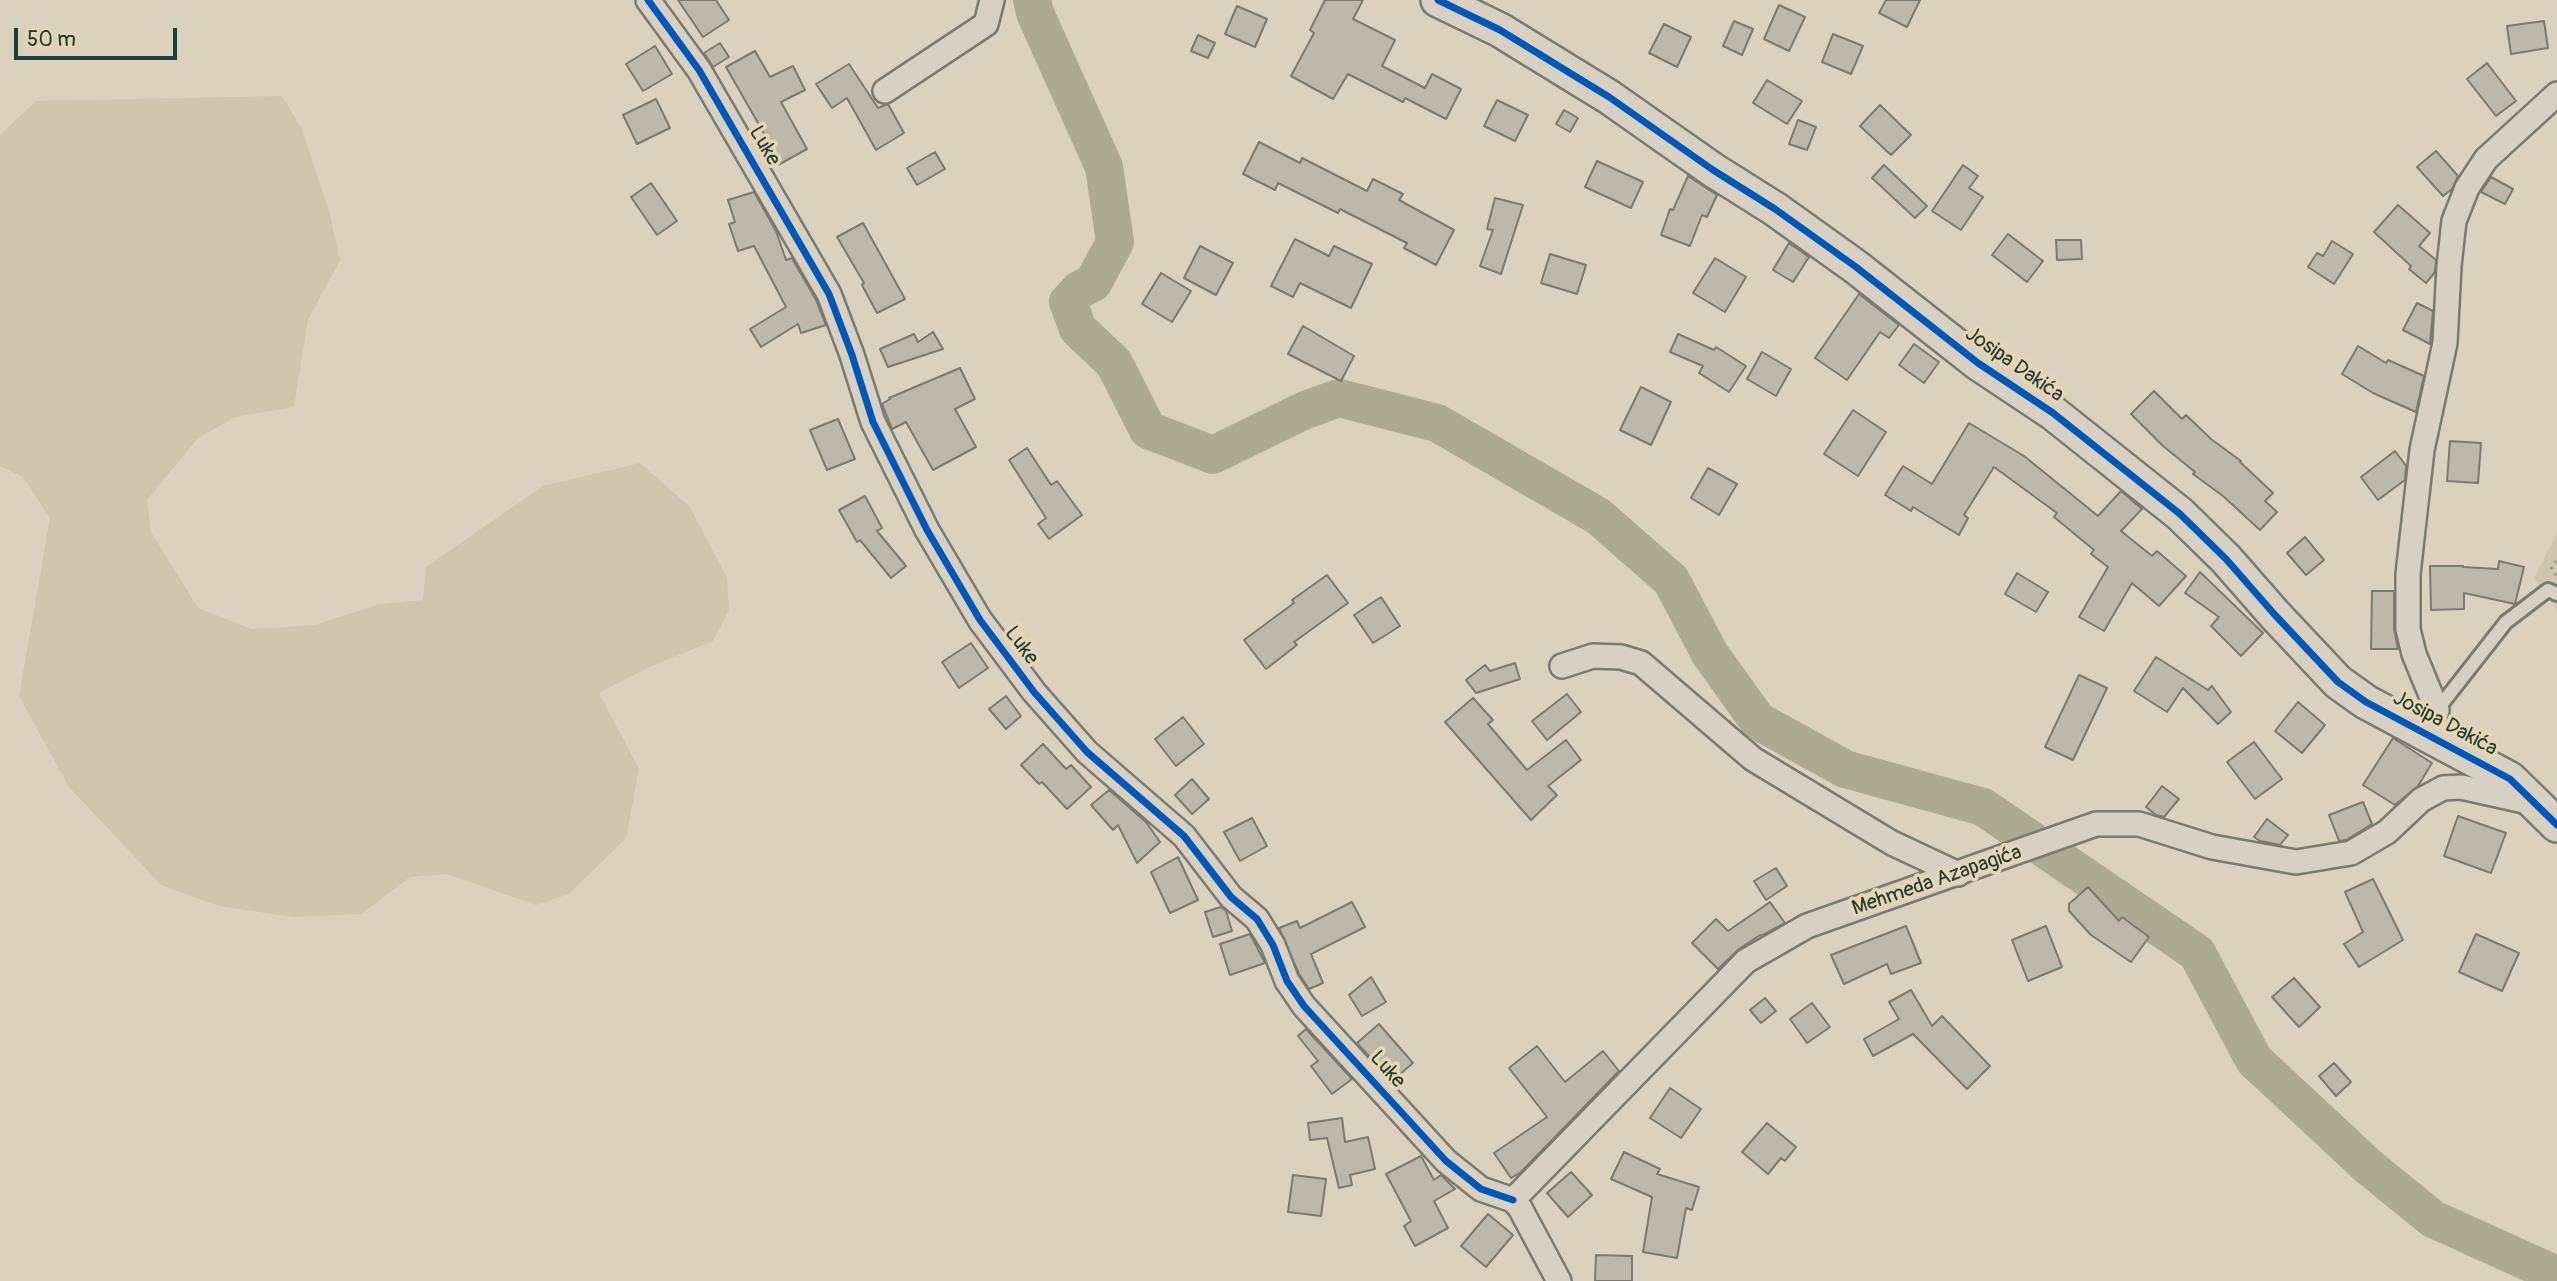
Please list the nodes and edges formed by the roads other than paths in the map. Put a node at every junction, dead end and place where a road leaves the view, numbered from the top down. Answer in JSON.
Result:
{"nodes":[{"id":1,"x":648,"y":0,"type":"edge"},
{"id":2,"x":992,"y":0,"type":"edge"},
{"id":3,"x":1438,"y":0,"type":"edge"},
{"id":4,"x":885,"y":90,"type":"dead end"},
{"id":5,"x":2557,"y":94,"type":"edge"},
{"id":6,"x":2557,"y":594,"type":"edge"},
{"id":7,"x":1562,"y":666,"type":"dead end"},
{"id":8,"x":2434,"y":723,"type":"junction"},
{"id":9,"x":2545,"y":814,"type":"edge"},
{"id":10,"x":1958,"y":874,"type":"junction"},
{"id":11,"x":1513,"y":1200,"type":"junction"},
{"id":12,"x":1559,"y":1281,"type":"edge"}],
"edges":[{"from":1,"to":11,"type":"street","name":"Luke"},
{"from":2,"to":4,"type":"street"},
{"from":3,"to":8,"type":"main road","name":"Josipa Dakića"},
{"from":5,"to":8,"type":"street"},
{"from":6,"to":8,"type":"lane"},
{"from":7,"to":10,"type":"street"},
{"from":8,"to":9,"type":"main road","name":"Josipa Dakića"},
{"from":9,"to":10,"type":"street","name":"Mehmeda Azapagića"},
{"from":10,"to":11,"type":"street","name":"Mehmeda Azapagića"},
{"from":11,"to":12,"type":"street"}]}
